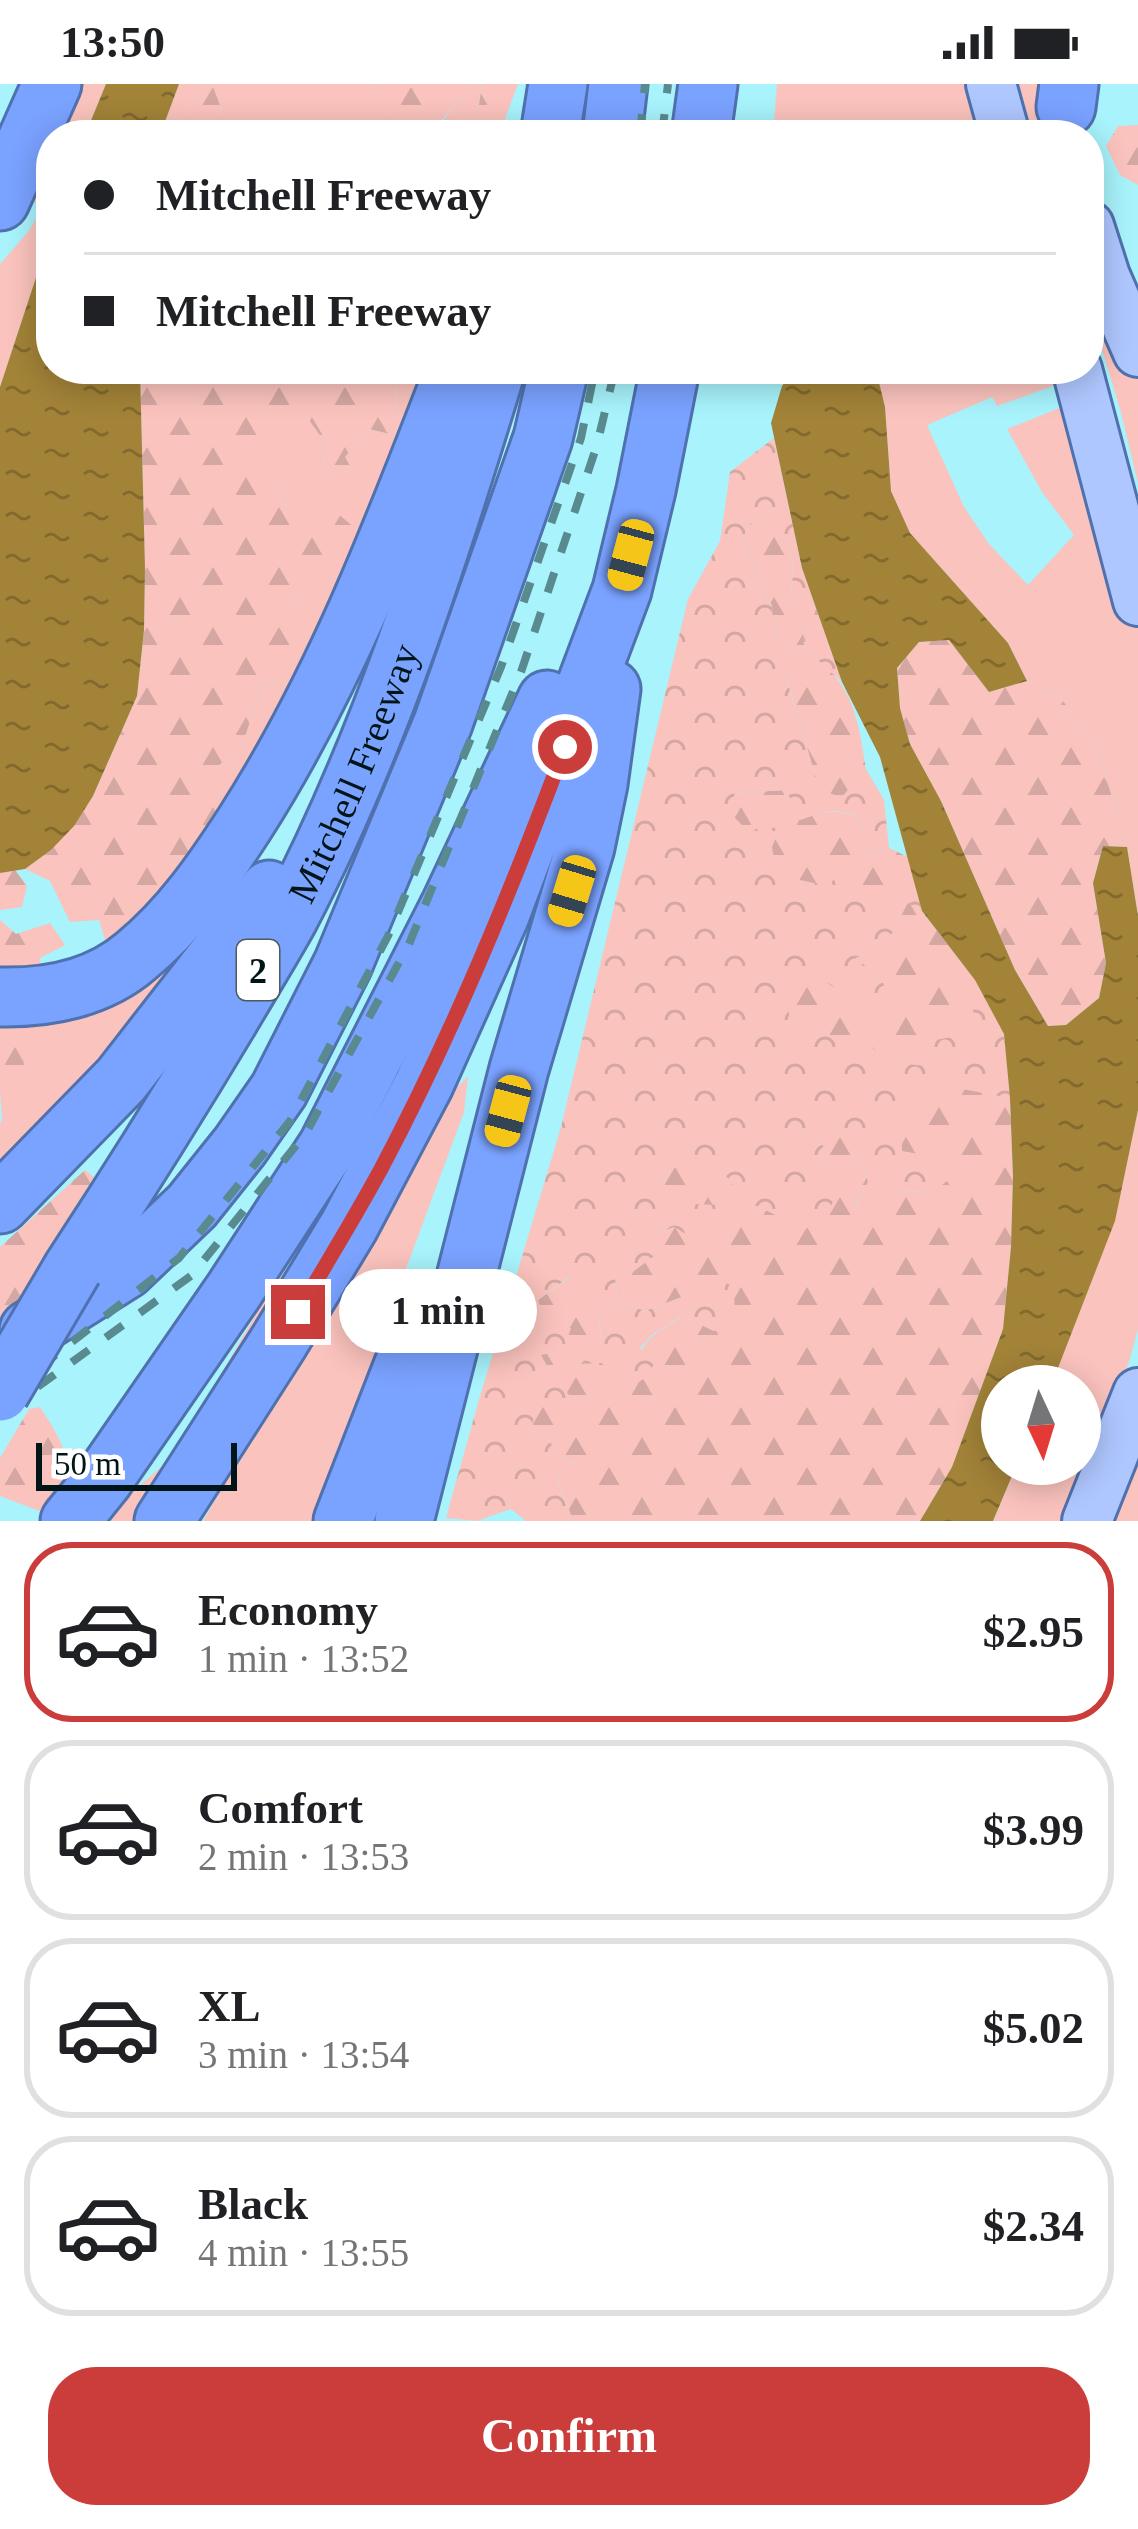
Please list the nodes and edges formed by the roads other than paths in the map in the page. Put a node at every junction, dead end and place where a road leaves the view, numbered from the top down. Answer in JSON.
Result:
{"nodes":[{"id":1,"x":32,"y":84,"type":"edge"},
{"id":2,"x":52,"y":84,"type":"edge"},
{"id":3,"x":618,"y":84,"type":"edge"},
{"id":4,"x":708,"y":84,"type":"edge"},
{"id":5,"x":991,"y":84,"type":"edge"},
{"id":6,"x":614,"y":120,"type":"edge"},
{"id":7,"x":703,"y":120,"type":"edge"},
{"id":8,"x":1001,"y":120,"type":"edge"},
{"id":9,"x":0,"y":146,"type":"edge"},
{"id":10,"x":0,"y":201,"type":"edge"},
{"id":11,"x":1104,"y":273,"type":"edge"},
{"id":12,"x":1138,"y":352,"type":"edge"},
{"id":13,"x":449,"y":384,"type":"edge"},
{"id":14,"x":491,"y":384,"type":"edge"},
{"id":15,"x":556,"y":384,"type":"edge"},
{"id":16,"x":667,"y":384,"type":"edge"},
{"id":17,"x":1081,"y":384,"type":"edge"},
{"id":18,"x":646,"y":490,"type":"junction"},
{"id":19,"x":622,"y":590,"type":"junction"},
{"id":20,"x":1138,"y":601,"type":"edge"},
{"id":21,"x":404,"y":652,"type":"junction"},
{"id":22,"x":0,"y":997,"type":"edge"},
{"id":23,"x":519,"y":1069,"type":"junction"},
{"id":24,"x":0,"y":1204,"type":"edge"},
{"id":25,"x":0,"y":1348,"type":"edge"},
{"id":26,"x":0,"y":1393,"type":"edge"},
{"id":27,"x":1138,"y":1393,"type":"edge"},
{"id":28,"x":70,"y":1521,"type":"edge"},
{"id":29,"x":164,"y":1521,"type":"edge"},
{"id":30,"x":343,"y":1521,"type":"edge"},
{"id":31,"x":404,"y":1521,"type":"edge"},
{"id":32,"x":1088,"y":1521,"type":"edge"}],
"edges":[{"from":1,"to":9,"type":"highway"},
{"from":2,"to":10,"type":"highway"},
{"from":3,"to":6,"type":"highway"},
{"from":4,"to":7,"type":"highway"},
{"from":5,"to":8,"type":"main road"},
{"from":11,"to":12,"type":"main road"},
{"from":13,"to":22,"type":"highway"},
{"from":14,"to":21,"type":"highway","name":"Mitchell Freeway","number":"2"},
{"from":15,"to":25,"type":"highway"},
{"from":16,"to":18,"type":"highway"},
{"from":17,"to":20,"type":"main road"},
{"from":18,"to":19,"type":"highway"},
{"from":18,"to":28,"type":"highway"},
{"from":19,"to":23,"type":"highway"},
{"from":19,"to":29,"type":"highway"},
{"from":21,"to":24,"type":"highway"},
{"from":21,"to":26,"type":"highway","name":"Mitchell Freeway","number":"2","bridge":true},
{"from":23,"to":30,"type":"highway"},
{"from":23,"to":31,"type":"highway"},
{"from":27,"to":32,"type":"main road"}]}
